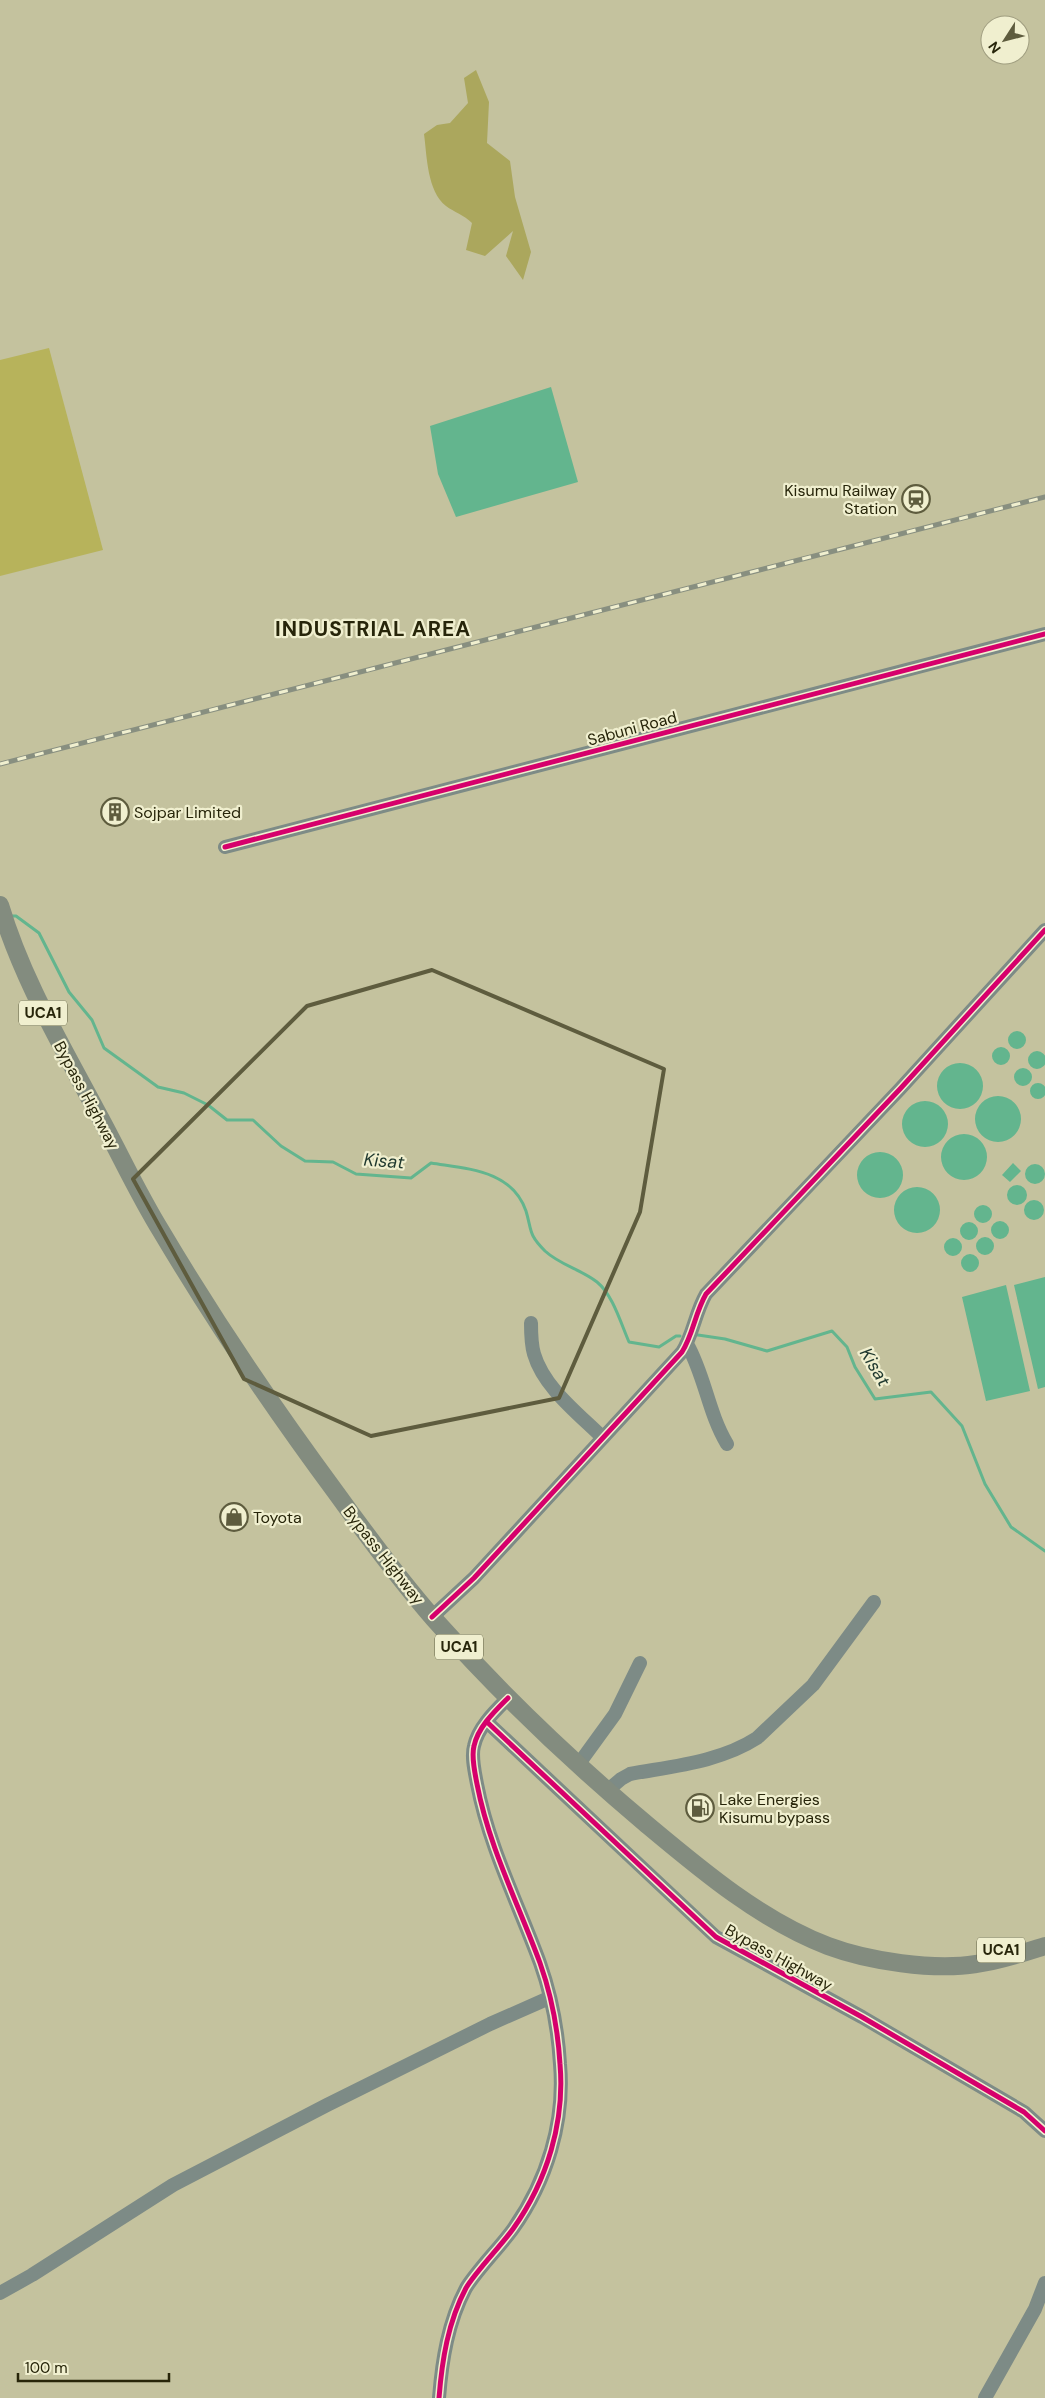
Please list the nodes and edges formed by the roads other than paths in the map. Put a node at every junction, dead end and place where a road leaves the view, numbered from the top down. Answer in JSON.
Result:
{"nodes":[{"id":1,"x":1045,"y":634,"type":"edge"},
{"id":2,"x":225,"y":847,"type":"dead end"},
{"id":3,"x":0,"y":905,"type":"edge"},
{"id":4,"x":1045,"y":930,"type":"edge"},
{"id":5,"x":0,"y":942,"type":"edge"},
{"id":6,"x":129,"y":1175,"type":"junction"},
{"id":7,"x":531,"y":1323,"type":"dead end"},
{"id":8,"x":687,"y":1344,"type":"junction"},
{"id":9,"x":603,"y":1438,"type":"junction"},
{"id":10,"x":727,"y":1444,"type":"dead end"},
{"id":11,"x":874,"y":1602,"type":"dead end"},
{"id":12,"x":432,"y":1617,"type":"junction"},
{"id":13,"x":640,"y":1663,"type":"dead end"},
{"id":14,"x":508,"y":1698,"type":"junction"},
{"id":15,"x":486,"y":1722,"type":"junction"},
{"id":16,"x":578,"y":1765,"type":"junction"},
{"id":17,"x":606,"y":1791,"type":"junction"},
{"id":18,"x":1045,"y":1937,"type":"edge"},
{"id":19,"x":1045,"y":1946,"type":"edge"},
{"id":20,"x":957,"y":1962,"type":"junction"},
{"id":21,"x":549,"y":1998,"type":"junction"},
{"id":22,"x":1045,"y":2131,"type":"edge"},
{"id":23,"x":1045,"y":2283,"type":"edge"},
{"id":24,"x":0,"y":2292,"type":"edge"},
{"id":25,"x":439,"y":2398,"type":"edge"},
{"id":26,"x":985,"y":2398,"type":"edge"}],
"edges":[{"from":1,"to":2,"type":"street","name":"Sabuni Road"},
{"from":3,"to":6,"type":"main road","name":"Bypass Highway","number":"UCA1"},
{"from":4,"to":8,"type":"street"},
{"from":5,"to":6,"type":"main road","name":"Bypass Highway","number":"UCA1"},
{"from":6,"to":12,"type":"main road","name":"Bypass Highway","number":"UCA1"},
{"from":7,"to":9,"type":"street"},
{"from":8,"to":9,"type":"street"},
{"from":8,"to":10,"type":"street"},
{"from":9,"to":12,"type":"street"},
{"from":11,"to":17,"type":"street"},
{"from":12,"to":14,"type":"main road","name":"Bypass Highway","number":"UCA1"},
{"from":13,"to":16,"type":"street"},
{"from":14,"to":15,"type":"street"},
{"from":14,"to":16,"type":"main road","name":"Bypass Highway","number":"UCA1"},
{"from":15,"to":21,"type":"street"},
{"from":15,"to":22,"type":"street","name":"Bypass Highway"},
{"from":16,"to":17,"type":"main road","name":"Bypass Highway","number":"UCA1"},
{"from":17,"to":20,"type":"main road","name":"Bypass Highway","number":"UCA1"},
{"from":18,"to":20,"type":"main road","number":"UCA1"},
{"from":19,"to":20,"type":"main road","number":"UCA1"},
{"from":21,"to":24,"type":"street"},
{"from":21,"to":25,"type":"street"},
{"from":23,"to":26,"type":"street"}]}
